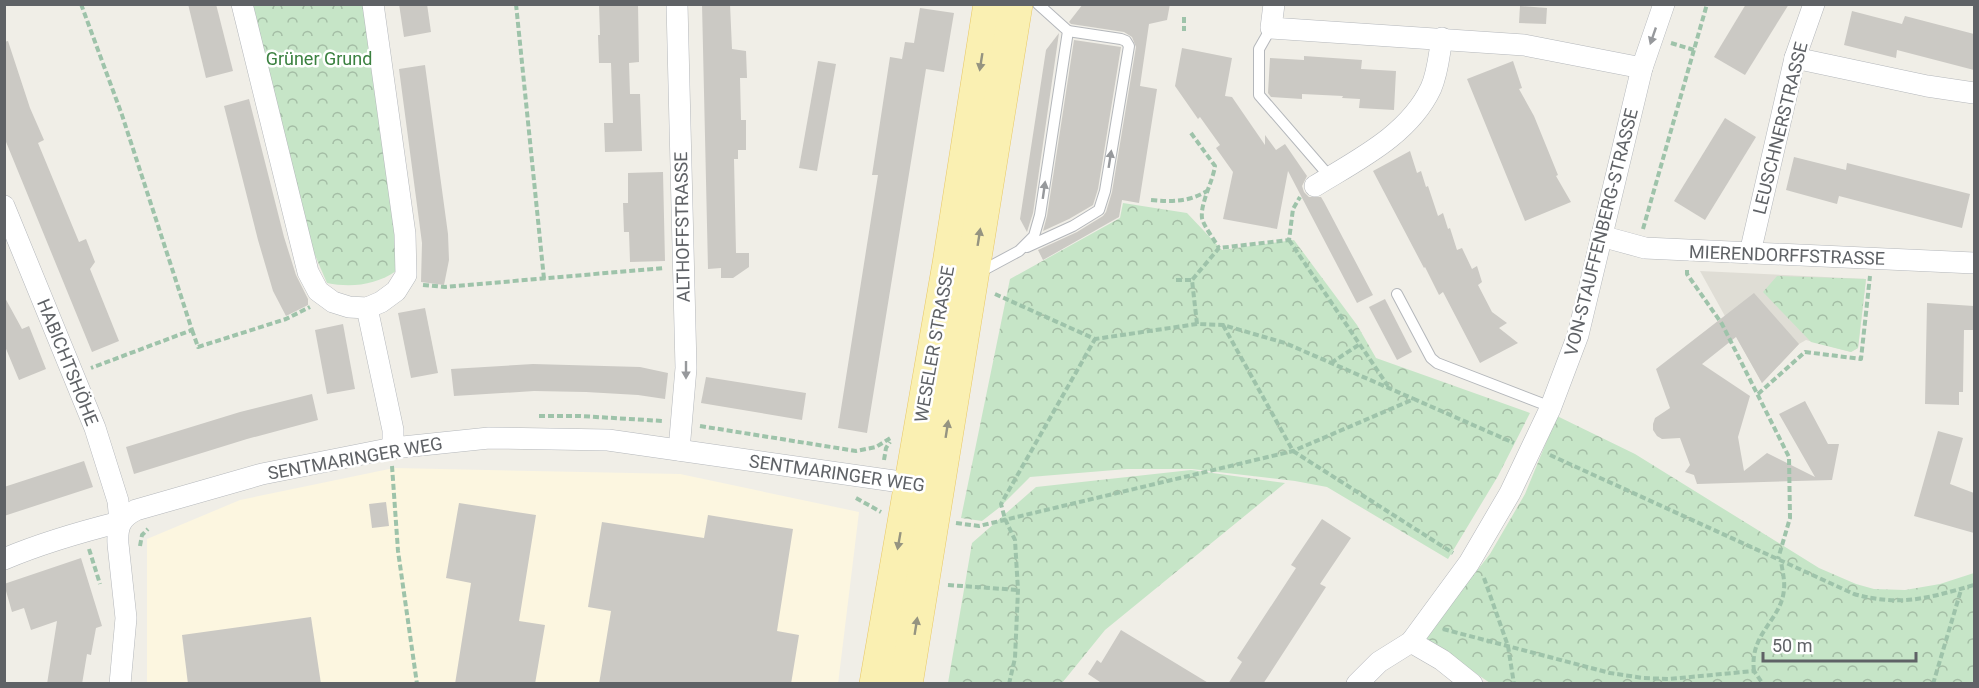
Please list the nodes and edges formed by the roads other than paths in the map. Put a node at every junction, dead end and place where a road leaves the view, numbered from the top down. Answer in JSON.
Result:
{"nodes":[{"id":1,"x":242,"y":4,"type":"edge"},
{"id":2,"x":373,"y":4,"type":"edge"},
{"id":3,"x":677,"y":4,"type":"edge"},
{"id":4,"x":990,"y":4,"type":"edge"},
{"id":5,"x":1016,"y":4,"type":"edge"},
{"id":6,"x":1038,"y":4,"type":"edge"},
{"id":7,"x":1274,"y":4,"type":"edge"},
{"id":8,"x":1664,"y":4,"type":"edge"},
{"id":9,"x":1814,"y":4,"type":"edge"},
{"id":10,"x":1271,"y":28,"type":"junction"},
{"id":11,"x":1068,"y":31,"type":"junction"},
{"id":12,"x":1442,"y":38,"type":"junction"},
{"id":13,"x":1796,"y":58,"type":"junction"},
{"id":14,"x":1642,"y":68,"type":"junction"},
{"id":15,"x":1974,"y":93,"type":"edge"},
{"id":16,"x":1323,"y":181,"type":"joint"},
{"id":17,"x":4,"y":206,"type":"edge"},
{"id":18,"x":1601,"y":236,"type":"junction"},
{"id":19,"x":1019,"y":251,"type":"junction"},
{"id":20,"x":1750,"y":253,"type":"junction"},
{"id":21,"x":1974,"y":263,"type":"edge"},
{"id":22,"x":983,"y":285,"type":"junction"},
{"id":23,"x":1397,"y":294,"type":"dead end"},
{"id":24,"x":367,"y":308,"type":"junction"},
{"id":25,"x":1551,"y":407,"type":"junction"},
{"id":26,"x":679,"y":450,"type":"junction"},
{"id":27,"x":396,"y":460,"type":"junction"},
{"id":28,"x":923,"y":485,"type":"junction"},
{"id":29,"x":120,"y":522,"type":"junction"},
{"id":30,"x":4,"y":559,"type":"edge"},
{"id":31,"x":1411,"y":642,"type":"junction"},
{"id":32,"x":120,"y":684,"type":"edge"},
{"id":33,"x":876,"y":684,"type":"edge"},
{"id":34,"x":906,"y":684,"type":"edge"},
{"id":35,"x":1357,"y":684,"type":"edge"},
{"id":36,"x":1472,"y":684,"type":"edge"}],
"edges":[{"from":1,"to":24,"type":"street"},
{"from":2,"to":24,"type":"street"},
{"from":3,"to":26,"type":"street","name":"ALTHOFFSTRASSE","one_way":true},
{"from":4,"to":28,"type":"main road","name":"WESELER STRASSE","one_way":true},
{"from":22,"to":5,"type":"main road","name":"WESELER STRASSE","one_way":true},
{"from":6,"to":11,"type":"lane"},
{"from":7,"to":10,"type":"street"},
{"from":8,"to":14,"type":"street","name":"VON-STAUFFENBERG-STRASSE","one_way":true},
{"from":9,"to":13,"type":"street","name":"LEUSCHNERSTRASSE"},
{"from":10,"to":12,"type":"street"},
{"from":10,"to":16,"type":"lane"},
{"from":19,"to":11,"type":"lane","one_way":true},
{"from":19,"to":11,"type":"lane","one_way":true},
{"from":12,"to":14,"type":"street"},
{"from":12,"to":16,"type":"street"},
{"from":13,"to":15,"type":"street"},
{"from":13,"to":20,"type":"street","name":"LEUSCHNERSTRASSE"},
{"from":14,"to":18,"type":"street","name":"VON-STAUFFENBERG-STRASSE"},
{"from":17,"to":29,"type":"street","name":"HABICHTSHÖHE"},
{"from":18,"to":20,"type":"street","name":"MIERENDORFFSTRASSE"},
{"from":18,"to":25,"type":"street","name":"VON-STAUFFENBERG-STRASSE"},
{"from":19,"to":22,"type":"lane"},
{"from":20,"to":21,"type":"street","name":"MIERENDORFFSTRASSE"},
{"from":28,"to":22,"type":"main road","name":"WESELER STRASSE","one_way":true},
{"from":23,"to":25,"type":"lane"},
{"from":24,"to":27,"type":"street"},
{"from":25,"to":31,"type":"street","name":"VON-STAUFFENBERG-STRASSE"},
{"from":26,"to":27,"type":"street","name":"SENTMARINGER WEG"},
{"from":26,"to":28,"type":"street","name":"SENTMARINGER WEG"},
{"from":27,"to":29,"type":"street","name":"SENTMARINGER WEG"},
{"from":28,"to":33,"type":"main road","name":"WESELER STRASSE","one_way":true},
{"from":34,"to":28,"type":"main road","name":"WESELER STRASSE","one_way":true},
{"from":29,"to":30,"type":"street","name":"SENTMARINGER WEG"},
{"from":29,"to":32,"type":"street"},
{"from":31,"to":35,"type":"street","name":"VON-STAUFFENBERG-STRASSE"},
{"from":31,"to":36,"type":"street"}]}
